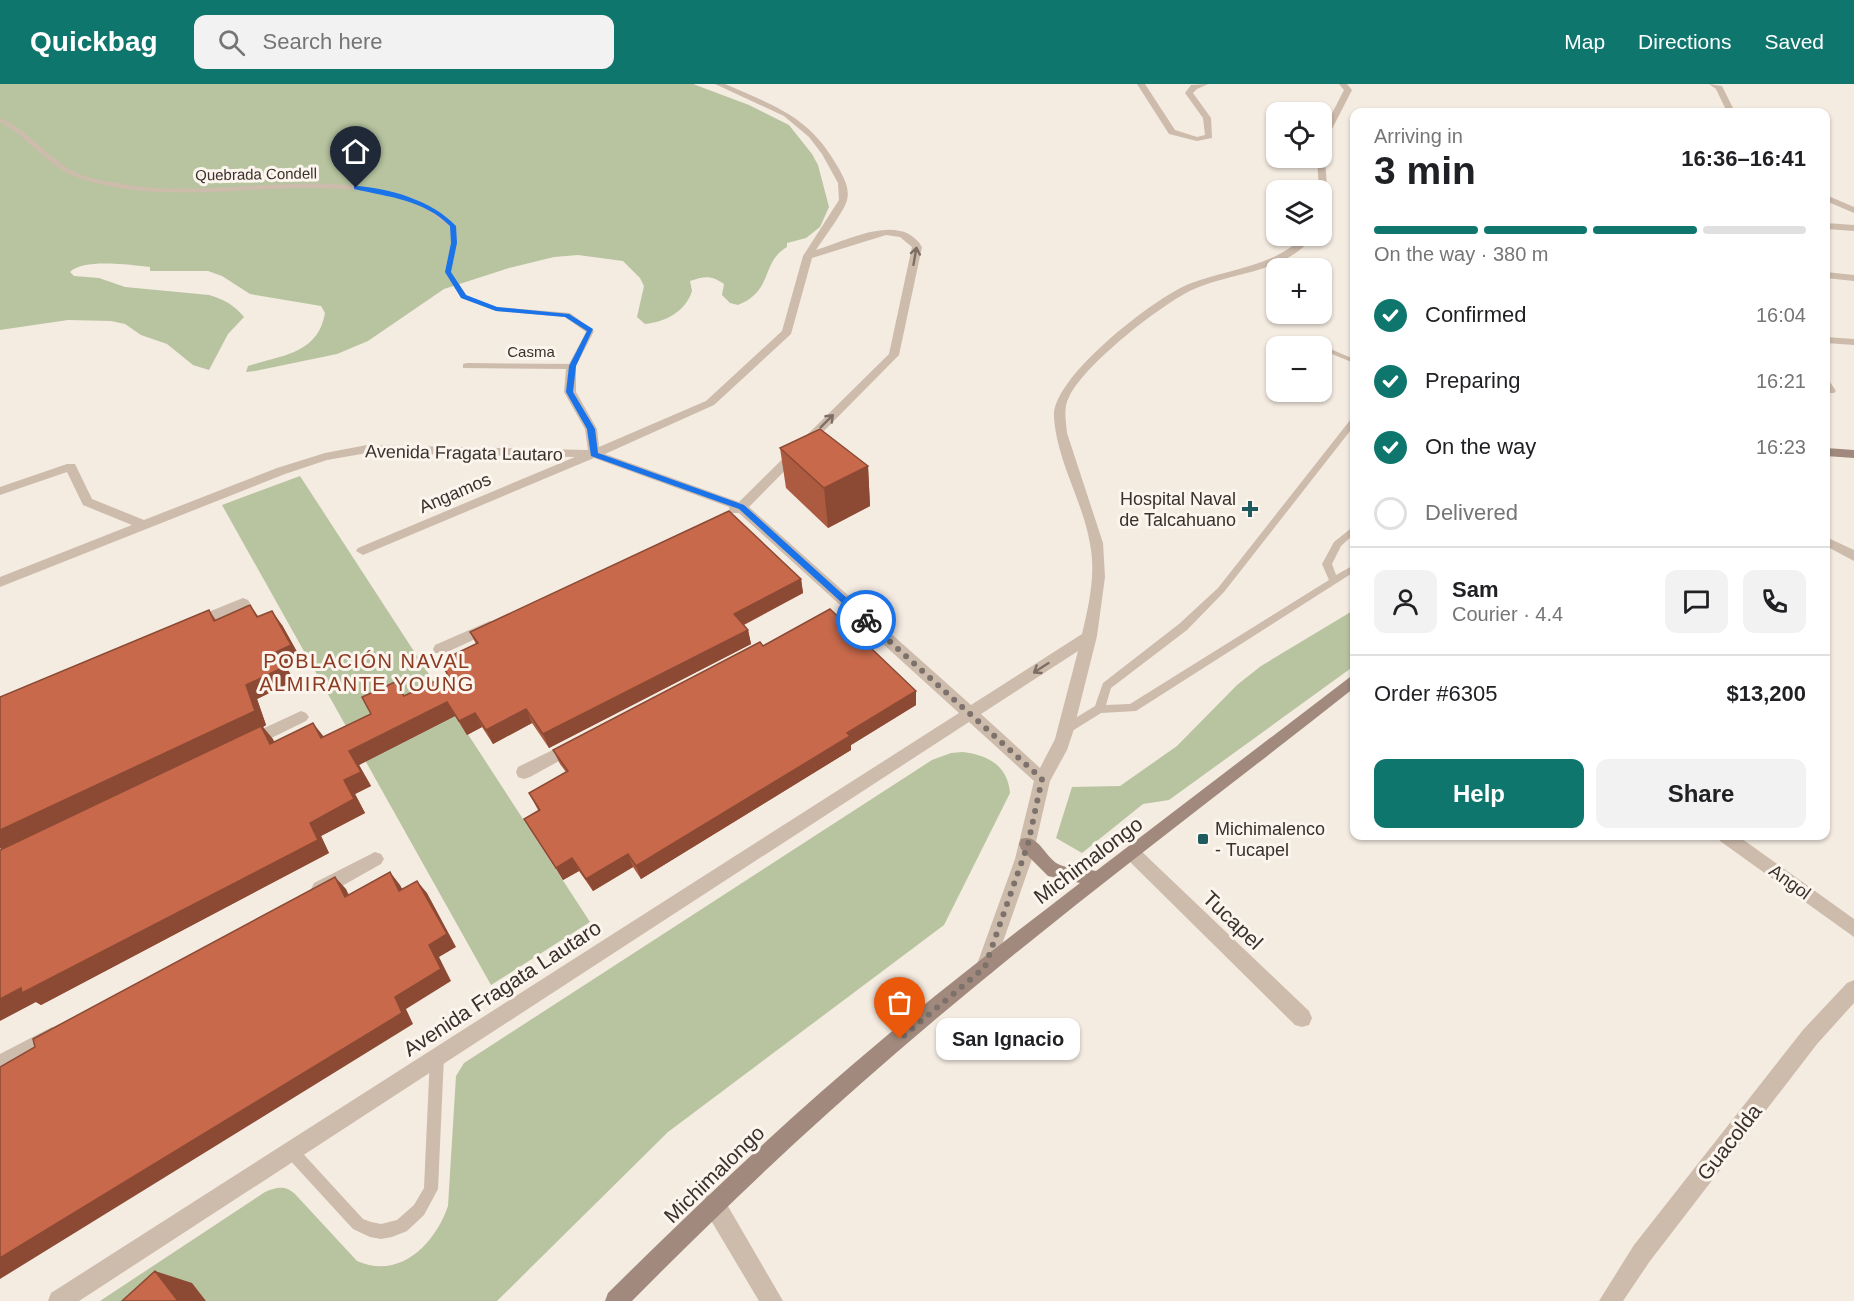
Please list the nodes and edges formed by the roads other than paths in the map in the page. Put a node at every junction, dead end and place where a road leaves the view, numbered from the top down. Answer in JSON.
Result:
{"nodes":[{"id":1,"x":719,"y":84,"type":"edge"},
{"id":2,"x":1141,"y":84,"type":"edge"},
{"id":3,"x":1204,"y":84,"type":"edge"},
{"id":4,"x":1343,"y":84,"type":"edge"},
{"id":5,"x":1716,"y":86,"type":"edge"},
{"id":6,"x":1729,"y":108,"type":"edge"},
{"id":7,"x":0,"y":120,"type":"edge"},
{"id":8,"x":1332,"y":121,"type":"edge"},
{"id":9,"x":1830,"y":200,"type":"edge"},
{"id":10,"x":1854,"y":210,"type":"edge"},
{"id":11,"x":1830,"y":226,"type":"edge"},
{"id":12,"x":1854,"y":228,"type":"edge"},
{"id":13,"x":1299,"y":246,"type":"edge"},
{"id":14,"x":808,"y":256,"type":"junction"},
{"id":15,"x":1830,"y":275,"type":"edge"},
{"id":16,"x":1854,"y":278,"type":"edge"},
{"id":17,"x":1830,"y":340,"type":"edge"},
{"id":18,"x":1854,"y":342,"type":"edge"},
{"id":19,"x":1332,"y":352,"type":"edge"},
{"id":20,"x":1350,"y":359,"type":"edge"},
{"id":21,"x":467,"y":366,"type":"dead end"},
{"id":22,"x":572,"y":366,"type":"junction"},
{"id":23,"x":1350,"y":426,"type":"edge"},
{"id":24,"x":1830,"y":452,"type":"edge"},
{"id":25,"x":594,"y":454,"type":"junction"},
{"id":26,"x":1854,"y":454,"type":"edge"},
{"id":27,"x":0,"y":491,"type":"edge"},
{"id":28,"x":741,"y":507,"type":"junction"},
{"id":29,"x":720,"y":517,"type":"edge"},
{"id":30,"x":143,"y":525,"type":"junction"},
{"id":31,"x":1350,"y":533,"type":"edge"},
{"id":32,"x":1830,"y":543,"type":"edge"},
{"id":33,"x":363,"y":551,"type":"dead end"},
{"id":34,"x":1854,"y":556,"type":"edge"},
{"id":35,"x":1350,"y":571,"type":"edge"},
{"id":36,"x":1334,"y":581,"type":"junction"},
{"id":37,"x":0,"y":582,"type":"edge"},
{"id":38,"x":243,"y":603,"type":"dead end"},
{"id":39,"x":505,"y":619,"type":"edge"},
{"id":40,"x":180,"y":630,"type":"edge"},
{"id":41,"x":1090,"y":636,"type":"junction"},
{"id":42,"x":440,"y":649,"type":"dead end"},
{"id":43,"x":1350,"y":683,"type":"edge"},
{"id":44,"x":1099,"y":709,"type":"junction"},
{"id":45,"x":970,"y":714,"type":"junction"},
{"id":46,"x":302,"y":717,"type":"dead end"},
{"id":47,"x":1064,"y":730,"type":"junction"},
{"id":48,"x":587,"y":739,"type":"edge"},
{"id":49,"x":237,"y":748,"type":"edge"},
{"id":50,"x":524,"y":772,"type":"dead end"},
{"id":51,"x":1042,"y":779,"type":"junction"},
{"id":52,"x":1732,"y":840,"type":"edge"},
{"id":53,"x":1028,"y":844,"type":"junction"},
{"id":54,"x":1133,"y":854,"type":"junction"},
{"id":55,"x":375,"y":859,"type":"dead end"},
{"id":56,"x":1100,"y":879,"type":"junction"},
{"id":57,"x":302,"y":899,"type":"edge"},
{"id":58,"x":1854,"y":929,"type":"edge"},
{"id":59,"x":985,"y":967,"type":"junction"},
{"id":60,"x":1854,"y":989,"type":"edge"},
{"id":61,"x":1302,"y":1018,"type":"dead end"},
{"id":62,"x":73,"y":1025,"type":"edge"},
{"id":63,"x":437,"y":1056,"type":"junction"},
{"id":64,"x":0,"y":1065,"type":"edge"},
{"id":65,"x":291,"y":1151,"type":"junction"},
{"id":66,"x":714,"y":1204,"type":"junction"},
{"id":67,"x":59,"y":1301,"type":"edge"},
{"id":68,"x":616,"y":1301,"type":"edge"},
{"id":69,"x":772,"y":1301,"type":"edge"},
{"id":70,"x":1610,"y":1301,"type":"edge"}],
"edges":[{"from":1,"to":14,"type":"street","name":"Angamos"},
{"from":2,"to":3,"type":"street"},
{"from":4,"to":8,"type":"street"},
{"from":5,"to":6,"type":"street"},
{"from":7,"to":22,"type":"lane","name":"Quebrada Condell"},
{"from":9,"to":10,"type":"street"},
{"from":11,"to":12,"type":"street"},
{"from":13,"to":41,"type":"street"},
{"from":14,"to":25,"type":"street","name":"Angamos"},
{"from":28,"to":14,"type":"street","one_way":true},
{"from":15,"to":16,"type":"street"},
{"from":17,"to":18,"type":"street"},
{"from":19,"to":20,"type":"lane"},
{"from":21,"to":22,"type":"street","name":"Casma"},
{"from":22,"to":25,"type":"street","name":"Casma"},
{"from":23,"to":44,"type":"lane"},
{"from":24,"to":26,"type":"main road"},
{"from":25,"to":28,"type":"street","name":"Avenida Fragata Lautaro"},
{"from":25,"to":30,"type":"street","name":"Avenida Fragata Lautaro"},
{"from":25,"to":33,"type":"street","name":"Angamos"},
{"from":27,"to":30,"type":"street"},
{"from":28,"to":29,"type":"street"},
{"from":28,"to":45,"type":"street","name":"Avenida Fragata Lautaro"},
{"from":30,"to":37,"type":"street","name":"Avenida Fragata Lautaro"},
{"from":31,"to":36,"type":"lane"},
{"from":32,"to":34,"type":"street"},
{"from":35,"to":36,"type":"lane"},
{"from":36,"to":44,"type":"lane"},
{"from":38,"to":40,"type":"street"},
{"from":39,"to":42,"type":"street"},
{"from":41,"to":45,"type":"street","name":"Avenida Fragata Lautaro","one_way":true},
{"from":41,"to":47,"type":"street"},
{"from":43,"to":54,"type":"main road","name":"Michimalongo"},
{"from":44,"to":47,"type":"lane"},
{"from":45,"to":51,"type":"street","name":"Avenida Fragata Lautaro"},
{"from":45,"to":63,"type":"street","name":"Avenida Fragata Lautaro"},
{"from":46,"to":49,"type":"street"},
{"from":47,"to":51,"type":"street"},
{"from":48,"to":50,"type":"street"},
{"from":51,"to":53,"type":"street"},
{"from":52,"to":58,"type":"street","name":"Angol"},
{"from":53,"to":56,"type":"main road"},
{"from":53,"to":59,"type":"street"},
{"from":54,"to":56,"type":"main road","name":"Michimalongo"},
{"from":54,"to":61,"type":"street","name":"Tucapel"},
{"from":55,"to":57,"type":"street"},
{"from":56,"to":59,"type":"main road","name":"Michimalongo"},
{"from":59,"to":66,"type":"main road","name":"Michimalongo"},
{"from":60,"to":70,"type":"street","name":"Guacolda"},
{"from":62,"to":64,"type":"street"},
{"from":63,"to":65,"type":"street","name":"Avenida Fragata Lautaro"},
{"from":63,"to":65,"type":"lane"},
{"from":65,"to":67,"type":"street","name":"Avenida Fragata Lautaro"},
{"from":66,"to":68,"type":"main road","name":"Michimalongo"},
{"from":66,"to":69,"type":"street"}]}
